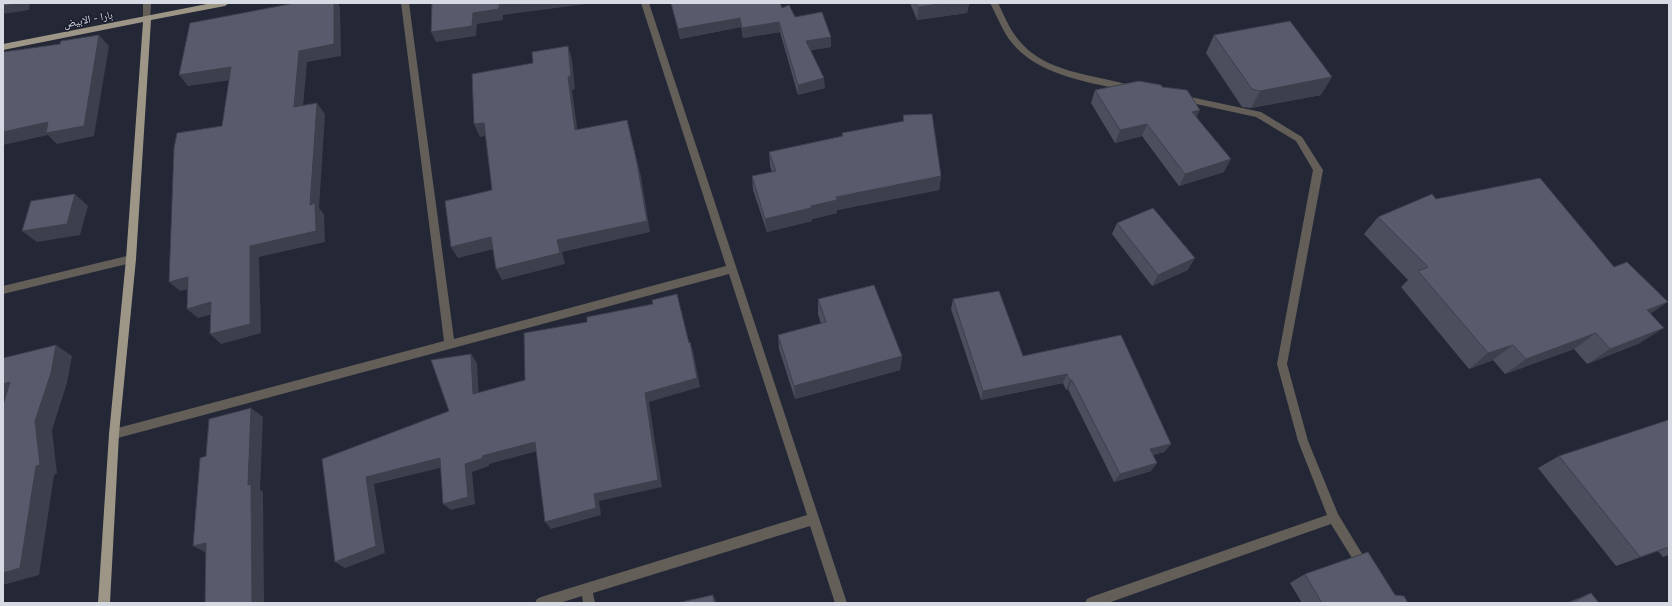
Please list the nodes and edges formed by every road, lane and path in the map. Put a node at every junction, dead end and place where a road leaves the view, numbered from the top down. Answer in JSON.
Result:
{"nodes":[{"id":1,"x":148,"y":3,"type":"edge"},
{"id":2,"x":225,"y":3,"type":"edge"},
{"id":3,"x":405,"y":3,"type":"edge"},
{"id":4,"x":645,"y":3,"type":"edge"},
{"id":5,"x":994,"y":3,"type":"edge"},
{"id":6,"x":147,"y":19,"type":"junction"},
{"id":7,"x":3,"y":47,"type":"edge"},
{"id":8,"x":1136,"y":89,"type":"edge"},
{"id":9,"x":1174,"y":97,"type":"edge"},
{"id":10,"x":131,"y":259,"type":"junction"},
{"id":11,"x":732,"y":269,"type":"junction"},
{"id":12,"x":3,"y":290,"type":"edge"},
{"id":13,"x":450,"y":345,"type":"junction"},
{"id":14,"x":114,"y":434,"type":"junction"},
{"id":15,"x":1334,"y":518,"type":"junction"},
{"id":16,"x":813,"y":519,"type":"junction"},
{"id":17,"x":1370,"y":577,"type":"edge"},
{"id":18,"x":586,"y":588,"type":"junction"},
{"id":19,"x":104,"y":603,"type":"edge"},
{"id":20,"x":541,"y":603,"type":"edge"},
{"id":21,"x":589,"y":603,"type":"edge"},
{"id":22,"x":841,"y":603,"type":"edge"},
{"id":23,"x":1091,"y":603,"type":"edge"}],
"edges":[{"from":1,"to":6,"type":"street"},
{"from":2,"to":6,"type":"main road","name":"بارا - الابيض"},
{"from":3,"to":13,"type":"street"},
{"from":4,"to":11,"type":"street"},
{"from":5,"to":8,"type":"street"},
{"from":6,"to":7,"type":"main road","name":"بارا - الابيض"},
{"from":6,"to":10,"type":"main road"},
{"from":9,"to":15,"type":"street"},
{"from":10,"to":12,"type":"street"},
{"from":10,"to":14,"type":"main road"},
{"from":11,"to":13,"type":"street"},
{"from":11,"to":16,"type":"street"},
{"from":13,"to":14,"type":"street"},
{"from":14,"to":19,"type":"main road"},
{"from":15,"to":17,"type":"street"},
{"from":15,"to":23,"type":"street"},
{"from":16,"to":18,"type":"street"},
{"from":16,"to":22,"type":"street"},
{"from":18,"to":20,"type":"street"},
{"from":18,"to":21,"type":"street"}]}
